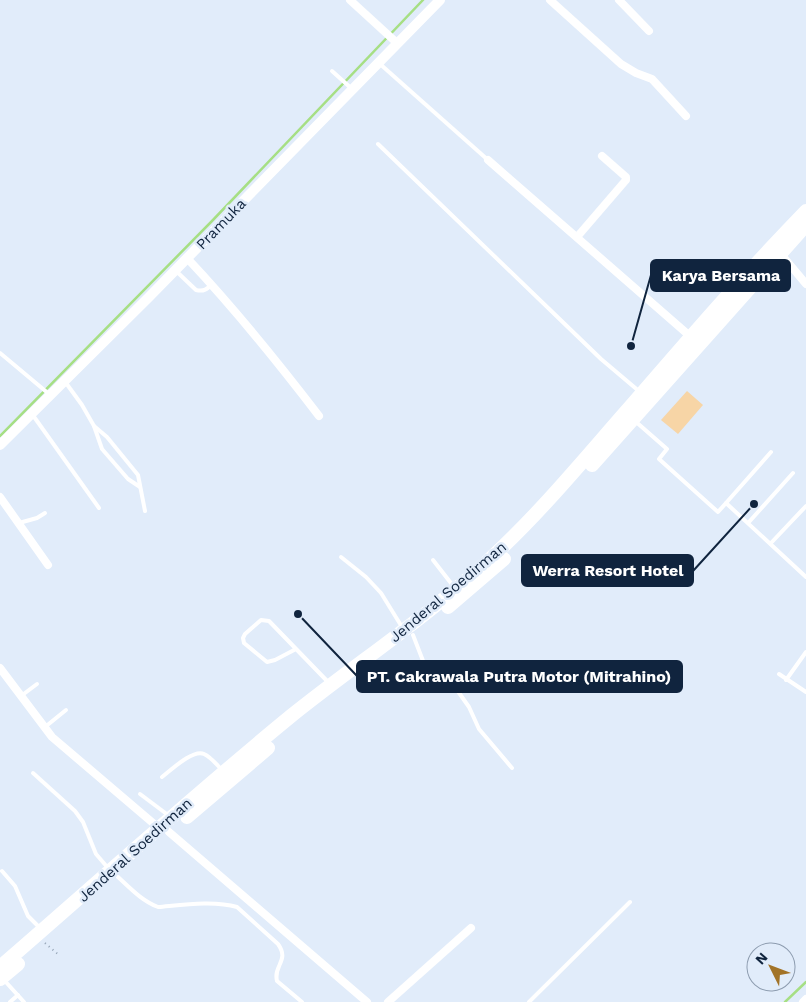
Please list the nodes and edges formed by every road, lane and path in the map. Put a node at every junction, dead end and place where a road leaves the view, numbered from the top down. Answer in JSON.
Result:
{"nodes":[{"id":1,"x":350,"y":0,"type":"edge"},
{"id":2,"x":550,"y":0,"type":"edge"},
{"id":3,"x":619,"y":0,"type":"edge"},
{"id":4,"x":434,"y":2,"type":"edge"},
{"id":5,"x":649,"y":31,"type":"dead end"},
{"id":6,"x":396,"y":42,"type":"junction"},
{"id":7,"x":378,"y":63,"type":"junction"},
{"id":8,"x":332,"y":71,"type":"dead end"},
{"id":9,"x":349,"y":87,"type":"junction"},
{"id":10,"x":686,"y":116,"type":"dead end"},
{"id":11,"x":378,"y":144,"type":"dead end"},
{"id":12,"x":602,"y":156,"type":"dead end"},
{"id":13,"x":488,"y":160,"type":"joint"},
{"id":14,"x":806,"y":211,"type":"edge"},
{"id":15,"x":806,"y":225,"type":"edge"},
{"id":16,"x":576,"y":237,"type":"junction"},
{"id":17,"x":780,"y":253,"type":"junction"},
{"id":18,"x":187,"y":258,"type":"junction"},
{"id":19,"x":175,"y":270,"type":"junction"},
{"id":20,"x":212,"y":284,"type":"junction"},
{"id":21,"x":806,"y":284,"type":"edge"},
{"id":22,"x":692,"y":337,"type":"junction"},
{"id":23,"x":0,"y":353,"type":"edge"},
{"id":24,"x":65,"y":382,"type":"junction"},
{"id":25,"x":642,"y":394,"type":"junction"},
{"id":26,"x":51,"y":396,"type":"junction"},
{"id":27,"x":32,"y":414,"type":"junction"},
{"id":28,"x":319,"y":416,"type":"dead end"},
{"id":29,"x":634,"y":420,"type":"junction"},
{"id":30,"x":94,"y":426,"type":"junction"},
{"id":31,"x":0,"y":445,"type":"edge"},
{"id":32,"x":771,"y":452,"type":"dead end"},
{"id":33,"x":122,"y":455,"type":"junction"},
{"id":34,"x":112,"y":462,"type":"junction"},
{"id":35,"x":793,"y":472,"type":"dead end"},
{"id":36,"x":140,"y":487,"type":"junction"},
{"id":37,"x":0,"y":497,"type":"edge"},
{"id":38,"x":726,"y":503,"type":"junction"},
{"id":39,"x":806,"y":506,"type":"edge"},
{"id":40,"x":99,"y":508,"type":"dead end"},
{"id":41,"x":145,"y":511,"type":"dead end"},
{"id":42,"x":45,"y":513,"type":"dead end"},
{"id":43,"x":749,"y":522,"type":"junction"},
{"id":44,"x":19,"y":523,"type":"junction"},
{"id":45,"x":771,"y":544,"type":"junction"},
{"id":46,"x":341,"y":557,"type":"dead end"},
{"id":47,"x":433,"y":560,"type":"dead end"},
{"id":48,"x":48,"y":566,"type":"dead end"},
{"id":49,"x":806,"y":577,"type":"edge"},
{"id":50,"x":456,"y":589,"type":"junction"},
{"id":51,"x":408,"y":633,"type":"junction"},
{"id":52,"x":296,"y":649,"type":"junction"},
{"id":53,"x":806,"y":652,"type":"edge"},
{"id":54,"x":0,"y":668,"type":"edge"},
{"id":55,"x":779,"y":674,"type":"dead end"},
{"id":56,"x":786,"y":680,"type":"junction"},
{"id":57,"x":37,"y":684,"type":"dead end"},
{"id":58,"x":332,"y":686,"type":"junction"},
{"id":59,"x":806,"y":692,"type":"edge"},
{"id":60,"x":21,"y":696,"type":"junction"},
{"id":61,"x":66,"y":710,"type":"dead end"},
{"id":62,"x":45,"y":727,"type":"junction"},
{"id":63,"x":512,"y":768,"type":"dead end"},
{"id":64,"x":224,"y":772,"type":"junction"},
{"id":65,"x":33,"y":773,"type":"dead end"},
{"id":66,"x":162,"y":776,"type":"dead end"},
{"id":67,"x":140,"y":794,"type":"dead end"},
{"id":68,"x":167,"y":826,"type":"junction"},
{"id":69,"x":2,"y":871,"type":"dead end"},
{"id":70,"x":115,"y":874,"type":"junction"},
{"id":71,"x":630,"y":902,"type":"dead end"},
{"id":72,"x":472,"y":928,"type":"dead end"},
{"id":73,"x":43,"y":936,"type":"junction"},
{"id":74,"x":60,"y":956,"type":"dead end"},
{"id":75,"x":1,"y":975,"type":"edge"},
{"id":76,"x":18,"y":995,"type":"junction"},
{"id":77,"x":10,"y":1002,"type":"edge"},
{"id":78,"x":24,"y":1002,"type":"edge"},
{"id":79,"x":302,"y":1002,"type":"edge"},
{"id":80,"x":367,"y":1002,"type":"edge"},
{"id":81,"x":388,"y":1002,"type":"edge"},
{"id":82,"x":529,"y":1002,"type":"edge"}],
"edges":[{"from":1,"to":6,"type":"street"},
{"from":2,"to":10,"type":"street"},
{"from":3,"to":5,"type":"street"},
{"from":4,"to":6,"type":"street","name":"Pramuka"},
{"from":6,"to":7,"type":"street","name":"Pramuka"},
{"from":7,"to":9,"type":"street","name":"Pramuka"},
{"from":7,"to":13,"type":"lane"},
{"from":8,"to":9,"type":"lane"},
{"from":9,"to":18,"type":"street","name":"Pramuka"},
{"from":11,"to":25,"type":"lane"},
{"from":12,"to":16,"type":"street"},
{"from":13,"to":16,"type":"street"},
{"from":14,"to":22,"type":"highway","name":"Jenderal Soedirman"},
{"from":15,"to":17,"type":"highway","name":"Jenderal Soedirman"},
{"from":16,"to":22,"type":"street"},
{"from":17,"to":21,"type":"street"},
{"from":17,"to":29,"type":"highway","name":"Jenderal Soedirman"},
{"from":18,"to":19,"type":"street","name":"Pramuka"},
{"from":18,"to":20,"type":"street"},
{"from":19,"to":20,"type":"lane"},
{"from":19,"to":24,"type":"street","name":"Pramuka"},
{"from":20,"to":28,"type":"street"},
{"from":22,"to":25,"type":"highway","name":"Jenderal Soedirman"},
{"from":23,"to":26,"type":"lane"},
{"from":24,"to":26,"type":"street","name":"Pramuka"},
{"from":24,"to":30,"type":"lane"},
{"from":25,"to":50,"type":"highway","name":"Jenderal Soedirman"},
{"from":26,"to":27,"type":"street","name":"Pramuka"},
{"from":27,"to":31,"type":"street","name":"Pramuka"},
{"from":27,"to":40,"type":"lane"},
{"from":29,"to":38,"type":"lane"},
{"from":29,"to":51,"type":"highway","name":"Jenderal Soedirman"},
{"from":30,"to":33,"type":"lane"},
{"from":30,"to":34,"type":"lane"},
{"from":32,"to":38,"type":"lane"},
{"from":33,"to":34,"type":"lane"},
{"from":33,"to":36,"type":"lane"},
{"from":34,"to":36,"type":"lane"},
{"from":35,"to":43,"type":"lane"},
{"from":36,"to":41,"type":"lane"},
{"from":37,"to":44,"type":"street"},
{"from":38,"to":43,"type":"lane"},
{"from":39,"to":45,"type":"lane"},
{"from":42,"to":44,"type":"lane"},
{"from":43,"to":45,"type":"lane"},
{"from":44,"to":48,"type":"street"},
{"from":45,"to":49,"type":"lane"},
{"from":46,"to":51,"type":"lane"},
{"from":47,"to":50,"type":"lane"},
{"from":50,"to":51,"type":"highway","name":"Jenderal Soedirman"},
{"from":51,"to":58,"type":"highway","name":"Jenderal Soedirman"},
{"from":51,"to":63,"type":"lane"},
{"from":51,"to":68,"type":"highway","name":"Jenderal Soedirman"},
{"from":52,"to":52,"type":"lane"},
{"from":52,"to":58,"type":"lane"},
{"from":53,"to":56,"type":"lane"},
{"from":54,"to":60,"type":"street"},
{"from":55,"to":56,"type":"lane"},
{"from":56,"to":59,"type":"lane"},
{"from":57,"to":60,"type":"lane"},
{"from":58,"to":64,"type":"highway","name":"Jenderal Soedirman"},
{"from":60,"to":62,"type":"street"},
{"from":61,"to":62,"type":"lane"},
{"from":62,"to":68,"type":"street"},
{"from":64,"to":66,"type":"lane"},
{"from":64,"to":68,"type":"highway","name":"Jenderal Soedirman"},
{"from":65,"to":70,"type":"lane"},
{"from":67,"to":68,"type":"lane"},
{"from":68,"to":70,"type":"highway","name":"Jenderal Soedirman"},
{"from":68,"to":80,"type":"street"},
{"from":69,"to":73,"type":"lane"},
{"from":70,"to":73,"type":"highway","name":"Jenderal Soedirman"},
{"from":70,"to":79,"type":"lane"},
{"from":71,"to":82,"type":"lane"},
{"from":72,"to":81,"type":"street"},
{"from":73,"to":74,"type":"path"},
{"from":73,"to":75,"type":"highway","name":"Jenderal Soedirman"},
{"from":75,"to":76,"type":"lane"},
{"from":76,"to":77,"type":"lane"},
{"from":76,"to":78,"type":"lane"}]}
